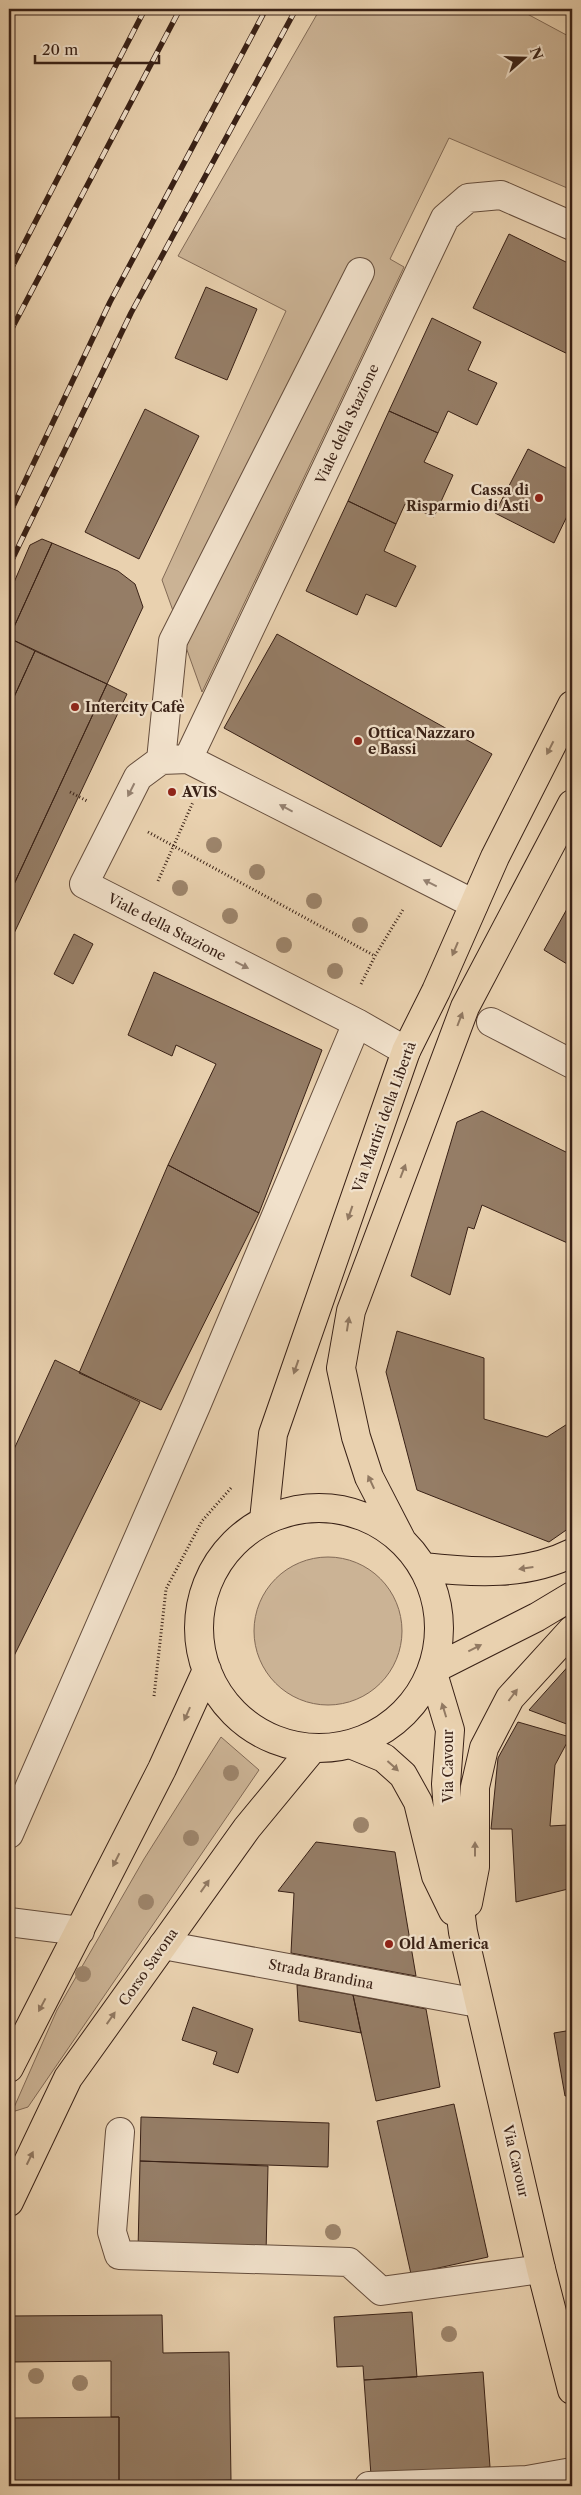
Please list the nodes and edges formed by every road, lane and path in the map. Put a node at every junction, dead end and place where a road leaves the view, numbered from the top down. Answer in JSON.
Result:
{"nodes":[{"id":1,"x":572,"y":226,"type":"edge"},
{"id":2,"x":360,"y":272,"type":"dead end"},
{"id":3,"x":572,"y":705,"type":"edge"},
{"id":4,"x":188,"y":758,"type":"junction"},
{"id":5,"x":161,"y":760,"type":"junction"},
{"id":6,"x":70,"y":792,"type":"dead end"},
{"id":7,"x":196,"y":795,"type":"dead end"},
{"id":8,"x":572,"y":804,"type":"edge"},
{"id":9,"x":118,"y":816,"type":"junction"},
{"id":10,"x":173,"y":846,"type":"junction"},
{"id":11,"x":422,"y":878,"type":"junction"},
{"id":12,"x":154,"y":888,"type":"dead end"},
{"id":13,"x":474,"y":904,"type":"junction"},
{"id":14,"x":492,"y":1022,"type":"dead end"},
{"id":15,"x":357,"y":1023,"type":"junction"},
{"id":16,"x":406,"y":1051,"type":"junction"},
{"id":17,"x":572,"y":1064,"type":"edge"},
{"id":18,"x":233,"y":1486,"type":"dead end"},
{"id":19,"x":264,"y":1520,"type":"junction"},
{"id":20,"x":402,"y":1541,"type":"junction"},
{"id":21,"x":572,"y":1553,"type":"edge"},
{"id":22,"x":423,"y":1567,"type":"junction"},
{"id":23,"x":572,"y":1596,"type":"edge"},
{"id":24,"x":572,"y":1630,"type":"edge"},
{"id":25,"x":207,"y":1670,"type":"junction"},
{"id":26,"x":432,"y":1670,"type":"junction"},
{"id":27,"x":154,"y":1701,"type":"dead end"},
{"id":28,"x":350,"y":1744,"type":"junction"},
{"id":29,"x":313,"y":1748,"type":"junction"},
{"id":30,"x":9,"y":1834,"type":"edge"},
{"id":31,"x":9,"y":1922,"type":"edge"},
{"id":32,"x":80,"y":1931,"type":"junction"},
{"id":33,"x":463,"y":1932,"type":"junction"},
{"id":34,"x":163,"y":1945,"type":"junction"},
{"id":35,"x":478,"y":2003,"type":"junction"},
{"id":36,"x":10,"y":2063,"type":"edge"},
{"id":37,"x":120,"y":2132,"type":"dead end"},
{"id":38,"x":9,"y":2202,"type":"edge"},
{"id":39,"x":541,"y":2269,"type":"junction"},
{"id":40,"x":572,"y":2390,"type":"edge"},
{"id":41,"x":572,"y":2472,"type":"edge"},
{"id":42,"x":369,"y":2486,"type":"edge"}],
"edges":[{"from":1,"to":4,"type":"street","name":"Viale della Stazione"},
{"from":2,"to":5,"type":"street"},
{"from":3,"to":13,"type":"main road","name":"Via Martiri della Libertà","one_way":true},
{"from":4,"to":5,"type":"street"},
{"from":11,"to":4,"type":"street","one_way":true},
{"from":5,"to":9,"type":"street","name":"Viale della Stazione","one_way":true},
{"from":6,"to":9,"type":"path"},
{"from":7,"to":10,"type":"path"},
{"from":20,"to":8,"type":"main road","one_way":true},
{"from":9,"to":10,"type":"path"},
{"from":9,"to":15,"type":"street","name":"Viale della Stazione","one_way":true},
{"from":10,"to":11,"type":"path"},
{"from":10,"to":12,"type":"path"},
{"from":13,"to":11,"type":"street","one_way":true},
{"from":13,"to":16,"type":"main road","name":"Via Martiri della Libertà","one_way":true},
{"from":14,"to":17,"type":"street"},
{"from":15,"to":16,"type":"street","name":"Viale della Stazione"},
{"from":15,"to":30,"type":"street"},
{"from":16,"to":19,"type":"main road","name":"Via Martiri della Libertà","one_way":true},
{"from":18,"to":27,"type":"path"},
{"from":19,"to":20,"type":"main road"},
{"from":19,"to":25,"type":"main road"},
{"from":20,"to":22,"type":"main road"},
{"from":21,"to":22,"type":"main road","one_way":true},
{"from":22,"to":26,"type":"main road"},
{"from":26,"to":23,"type":"main road","one_way":true},
{"from":33,"to":24,"type":"main road","one_way":true},
{"from":25,"to":29,"type":"main road"},
{"from":25,"to":32,"type":"main road","one_way":true},
{"from":26,"to":28,"type":"main road"},
{"from":33,"to":26,"type":"main road","name":"Via Cavour","one_way":true},
{"from":28,"to":29,"type":"main road"},
{"from":28,"to":33,"type":"main road","name":"Via Cavour","one_way":true},
{"from":34,"to":29,"type":"main road","name":"Corso Savona","one_way":true},
{"from":31,"to":32,"type":"street"},
{"from":32,"to":36,"type":"main road","one_way":true},
{"from":33,"to":35,"type":"main road","name":"Via Cavour"},
{"from":34,"to":35,"type":"street","name":"Strada Brandina"},
{"from":38,"to":34,"type":"main road","name":"Corso Savona","one_way":true},
{"from":35,"to":39,"type":"main road","name":"Via Cavour"},
{"from":37,"to":39,"type":"street"},
{"from":39,"to":40,"type":"main road","name":"Via Cavour"},
{"from":41,"to":42,"type":"street"}]}
